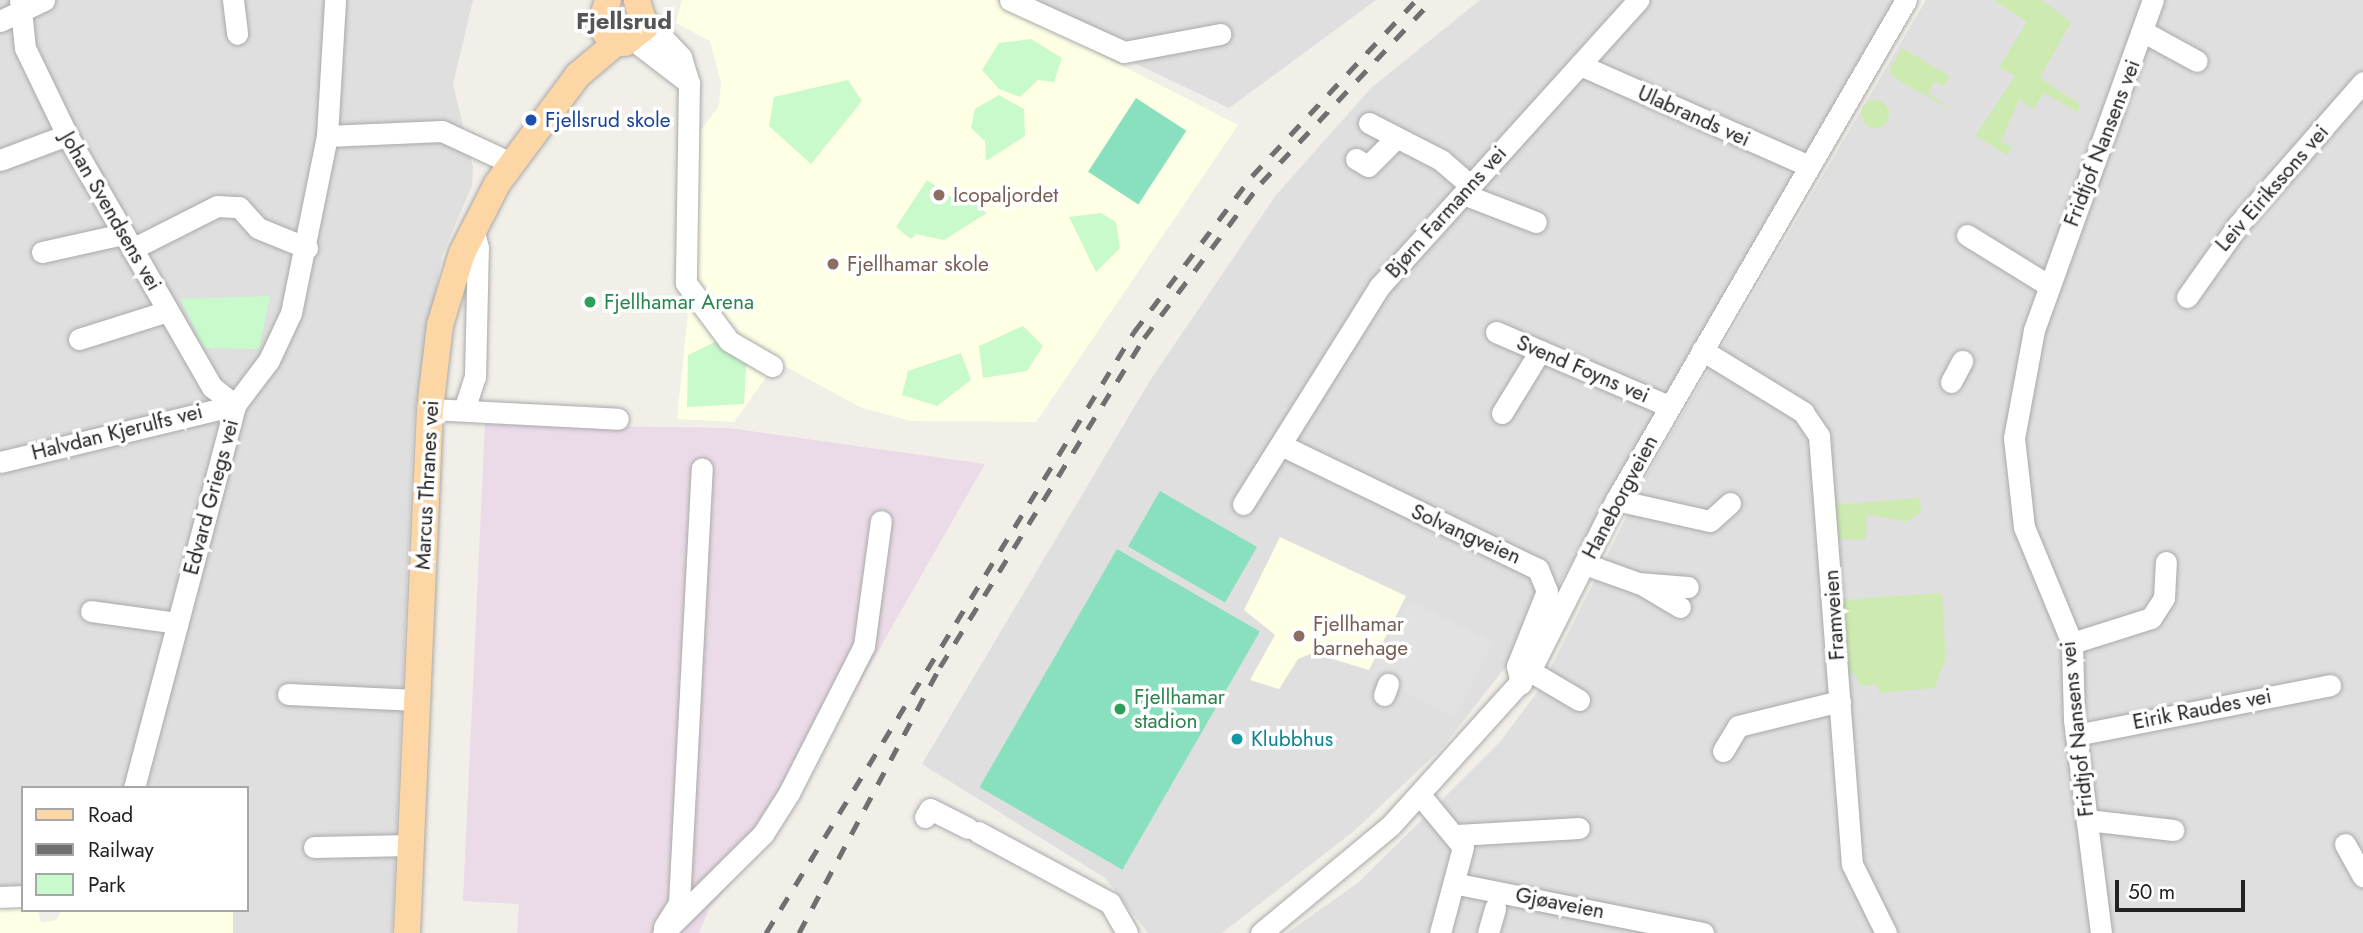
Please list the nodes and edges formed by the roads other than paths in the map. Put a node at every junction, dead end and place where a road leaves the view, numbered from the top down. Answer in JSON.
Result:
{"nodes":[{"id":1,"x":44,"y":0,"type":"edge"},
{"id":2,"x":233,"y":0,"type":"edge"},
{"id":3,"x":335,"y":0,"type":"edge"},
{"id":4,"x":1010,"y":0,"type":"edge"},
{"id":5,"x":1638,"y":0,"type":"edge"},
{"id":6,"x":1906,"y":0,"type":"edge"},
{"id":7,"x":2153,"y":0,"type":"edge"},
{"id":8,"x":20,"y":6,"type":"edge"},
{"id":9,"x":622,"y":15,"type":"edge"},
{"id":10,"x":0,"y":21,"type":"edge"},
{"id":11,"x":2144,"y":32,"type":"junction"},
{"id":12,"x":237,"y":34,"type":"dead end"},
{"id":13,"x":1220,"y":34,"type":"dead end"},
{"id":14,"x":2197,"y":61,"type":"dead end"},
{"id":15,"x":1580,"y":65,"type":"junction"},
{"id":16,"x":2363,"y":82,"type":"edge"},
{"id":17,"x":1370,"y":123,"type":"dead end"},
{"id":18,"x":67,"y":135,"type":"junction"},
{"id":19,"x":327,"y":136,"type":"junction"},
{"id":20,"x":1396,"y":138,"type":"junction"},
{"id":21,"x":1356,"y":159,"type":"dead end"},
{"id":22,"x":0,"y":160,"type":"edge"},
{"id":23,"x":511,"y":163,"type":"junction"},
{"id":24,"x":1809,"y":166,"type":"junction"},
{"id":25,"x":1466,"y":190,"type":"junction"},
{"id":26,"x":1536,"y":222,"type":"dead end"},
{"id":27,"x":473,"y":228,"type":"junction"},
{"id":28,"x":1967,"y":234,"type":"dead end"},
{"id":29,"x":128,"y":241,"type":"junction"},
{"id":30,"x":307,"y":248,"type":"junction"},
{"id":31,"x":42,"y":252,"type":"dead end"},
{"id":32,"x":2048,"y":285,"type":"junction"},
{"id":33,"x":2187,"y":297,"type":"dead end"},
{"id":34,"x":168,"y":311,"type":"junction"},
{"id":35,"x":1496,"y":332,"type":"dead end"},
{"id":36,"x":79,"y":339,"type":"dead end"},
{"id":37,"x":1702,"y":350,"type":"junction"},
{"id":38,"x":1540,"y":351,"type":"junction"},
{"id":39,"x":1962,"y":361,"type":"dead end"},
{"id":40,"x":772,"y":366,"type":"dead end"},
{"id":41,"x":1951,"y":382,"type":"dead end"},
{"id":42,"x":236,"y":405,"type":"junction"},
{"id":43,"x":1669,"y":406,"type":"junction"},
{"id":44,"x":430,"y":409,"type":"junction"},
{"id":45,"x":464,"y":410,"type":"junction"},
{"id":46,"x":1502,"y":414,"type":"dead end"},
{"id":47,"x":618,"y":419,"type":"dead end"},
{"id":48,"x":1281,"y":445,"type":"junction"},
{"id":49,"x":0,"y":462,"type":"edge"},
{"id":50,"x":702,"y":468,"type":"dead end"},
{"id":51,"x":1616,"y":500,"type":"junction"},
{"id":52,"x":1730,"y":503,"type":"dead end"},
{"id":53,"x":1243,"y":504,"type":"dead end"},
{"id":54,"x":881,"y":521,"type":"dead end"},
{"id":55,"x":2166,"y":562,"type":"dead end"},
{"id":56,"x":1585,"y":564,"type":"junction"},
{"id":57,"x":1638,"y":583,"type":"junction"},
{"id":58,"x":1688,"y":586,"type":"dead end"},
{"id":59,"x":1680,"y":607,"type":"dead end"},
{"id":60,"x":91,"y":611,"type":"dead end"},
{"id":61,"x":177,"y":623,"type":"junction"},
{"id":62,"x":2072,"y":643,"type":"junction"},
{"id":63,"x":1526,"y":678,"type":"junction"},
{"id":64,"x":2330,"y":685,"type":"dead end"},
{"id":65,"x":288,"y":694,"type":"dead end"},
{"id":66,"x":417,"y":700,"type":"junction"},
{"id":67,"x":1579,"y":700,"type":"dead end"},
{"id":68,"x":1840,"y":701,"type":"junction"},
{"id":69,"x":2076,"y":735,"type":"junction"},
{"id":70,"x":1723,"y":751,"type":"dead end"},
{"id":71,"x":135,"y":786,"type":"edge"},
{"id":72,"x":1420,"y":795,"type":"junction"},
{"id":73,"x":925,"y":817,"type":"dead end"},
{"id":74,"x":2087,"y":820,"type":"junction"},
{"id":75,"x":1579,"y":828,"type":"dead end"},
{"id":76,"x":2173,"y":830,"type":"dead end"},
{"id":77,"x":1457,"y":835,"type":"junction"},
{"id":78,"x":2345,"y":844,"type":"dead end"},
{"id":79,"x":412,"y":845,"type":"junction"},
{"id":80,"x":314,"y":847,"type":"dead end"},
{"id":81,"x":2363,"y":876,"type":"edge"},
{"id":82,"x":1458,"y":884,"type":"junction"},
{"id":83,"x":21,"y":896,"type":"edge"},
{"id":84,"x":0,"y":897,"type":"edge"},
{"id":85,"x":1495,"y":908,"type":"dead end"},
{"id":86,"x":407,"y":933,"type":"edge"},
{"id":87,"x":661,"y":933,"type":"edge"},
{"id":88,"x":1127,"y":933,"type":"edge"},
{"id":89,"x":1261,"y":933,"type":"edge"},
{"id":90,"x":1440,"y":933,"type":"edge"},
{"id":91,"x":1488,"y":933,"type":"edge"},
{"id":92,"x":1703,"y":933,"type":"edge"},
{"id":93,"x":1886,"y":933,"type":"edge"},
{"id":94,"x":2101,"y":933,"type":"edge"}],
"edges":[{"from":1,"to":8,"type":"street"},
{"from":2,"to":12,"type":"street"},
{"from":3,"to":19,"type":"street","name":"Edvard Griegs vei"},
{"from":4,"to":13,"type":"street"},
{"from":5,"to":15,"type":"street","name":"Bjørn Farmanns vei"},
{"from":6,"to":24,"type":"street","name":"Haneborgveien"},
{"from":7,"to":11,"type":"street","name":"Fridtjof Nansens vei"},
{"from":8,"to":10,"type":"street"},
{"from":8,"to":18,"type":"street","name":"Johan Svendsens vei"},
{"from":9,"to":23,"type":"main road","name":"Marcus Thranes vei"},
{"from":9,"to":40,"type":"street"},
{"from":11,"to":14,"type":"street"},
{"from":11,"to":32,"type":"street","name":"Fridtjof Nansens vei"},
{"from":15,"to":24,"type":"street","name":"Ulabrands vei"},
{"from":15,"to":25,"type":"street","name":"Bjørn Farmanns vei"},
{"from":16,"to":33,"type":"street","name":"Leiv Eirikssons vei"},
{"from":17,"to":20,"type":"street"},
{"from":18,"to":22,"type":"street"},
{"from":18,"to":29,"type":"street","name":"Johan Svendsens vei"},
{"from":19,"to":23,"type":"street"},
{"from":19,"to":30,"type":"street","name":"Edvard Griegs vei"},
{"from":20,"to":21,"type":"street"},
{"from":20,"to":25,"type":"street"},
{"from":23,"to":27,"type":"main road","name":"Marcus Thranes vei"},
{"from":24,"to":37,"type":"street","name":"Haneborgveien"},
{"from":25,"to":26,"type":"street"},
{"from":25,"to":48,"type":"street","name":"Bjørn Farmanns vei"},
{"from":27,"to":44,"type":"main road","name":"Marcus Thranes vei"},
{"from":27,"to":45,"type":"street"},
{"from":28,"to":32,"type":"street"},
{"from":29,"to":30,"type":"street"},
{"from":29,"to":31,"type":"street"},
{"from":29,"to":34,"type":"street","name":"Johan Svendsens vei"},
{"from":30,"to":42,"type":"street","name":"Edvard Griegs vei"},
{"from":32,"to":62,"type":"street","name":"Fridtjof Nansens vei"},
{"from":34,"to":36,"type":"street"},
{"from":34,"to":42,"type":"street","name":"Johan Svendsens vei"},
{"from":35,"to":38,"type":"street","name":"Svend Foyns vei"},
{"from":37,"to":43,"type":"street","name":"Haneborgveien"},
{"from":37,"to":68,"type":"street","name":"Framveien"},
{"from":38,"to":43,"type":"street","name":"Svend Foyns vei"},
{"from":38,"to":46,"type":"street"},
{"from":39,"to":41,"type":"street"},
{"from":42,"to":49,"type":"street","name":"Halvdan Kjerulfs vei"},
{"from":42,"to":61,"type":"street","name":"Edvard Griegs vei"},
{"from":43,"to":51,"type":"street","name":"Haneborgveien"},
{"from":44,"to":45,"type":"street"},
{"from":44,"to":66,"type":"main road","name":"Marcus Thranes vei"},
{"from":45,"to":47,"type":"street"},
{"from":48,"to":53,"type":"street","name":"Bjørn Farmanns vei"},
{"from":48,"to":63,"type":"street","name":"Solvangveien"},
{"from":50,"to":87,"type":"street"},
{"from":51,"to":52,"type":"street"},
{"from":51,"to":56,"type":"street","name":"Haneborgveien"},
{"from":54,"to":87,"type":"street"},
{"from":55,"to":62,"type":"street"},
{"from":56,"to":57,"type":"street"},
{"from":56,"to":63,"type":"street","name":"Haneborgveien"},
{"from":57,"to":58,"type":"street"},
{"from":57,"to":59,"type":"street"},
{"from":60,"to":61,"type":"street"},
{"from":61,"to":71,"type":"street","name":"Edvard Griegs vei"},
{"from":62,"to":69,"type":"street","name":"Fridtjof Nansens vei"},
{"from":63,"to":67,"type":"street"},
{"from":63,"to":72,"type":"street","name":"Haneborgveien"},
{"from":64,"to":69,"type":"street","name":"Eirik Raudes vei"},
{"from":65,"to":66,"type":"street"},
{"from":66,"to":79,"type":"main road","name":"Marcus Thranes vei"},
{"from":68,"to":70,"type":"street"},
{"from":68,"to":93,"type":"street","name":"Framveien"},
{"from":69,"to":74,"type":"street","name":"Fridtjof Nansens vei"},
{"from":72,"to":77,"type":"street"},
{"from":72,"to":89,"type":"street","name":"Haneborgveien"},
{"from":73,"to":88,"type":"street"},
{"from":74,"to":76,"type":"street"},
{"from":74,"to":94,"type":"street","name":"Fridtjof Nansens vei"},
{"from":75,"to":77,"type":"street"},
{"from":77,"to":82,"type":"street"},
{"from":78,"to":81,"type":"street"},
{"from":79,"to":80,"type":"street"},
{"from":79,"to":86,"type":"main road","name":"Marcus Thranes vei"},
{"from":82,"to":90,"type":"street"},
{"from":82,"to":92,"type":"street","name":"Gjøaveien"},
{"from":83,"to":84,"type":"street"},
{"from":85,"to":91,"type":"street"}]}
